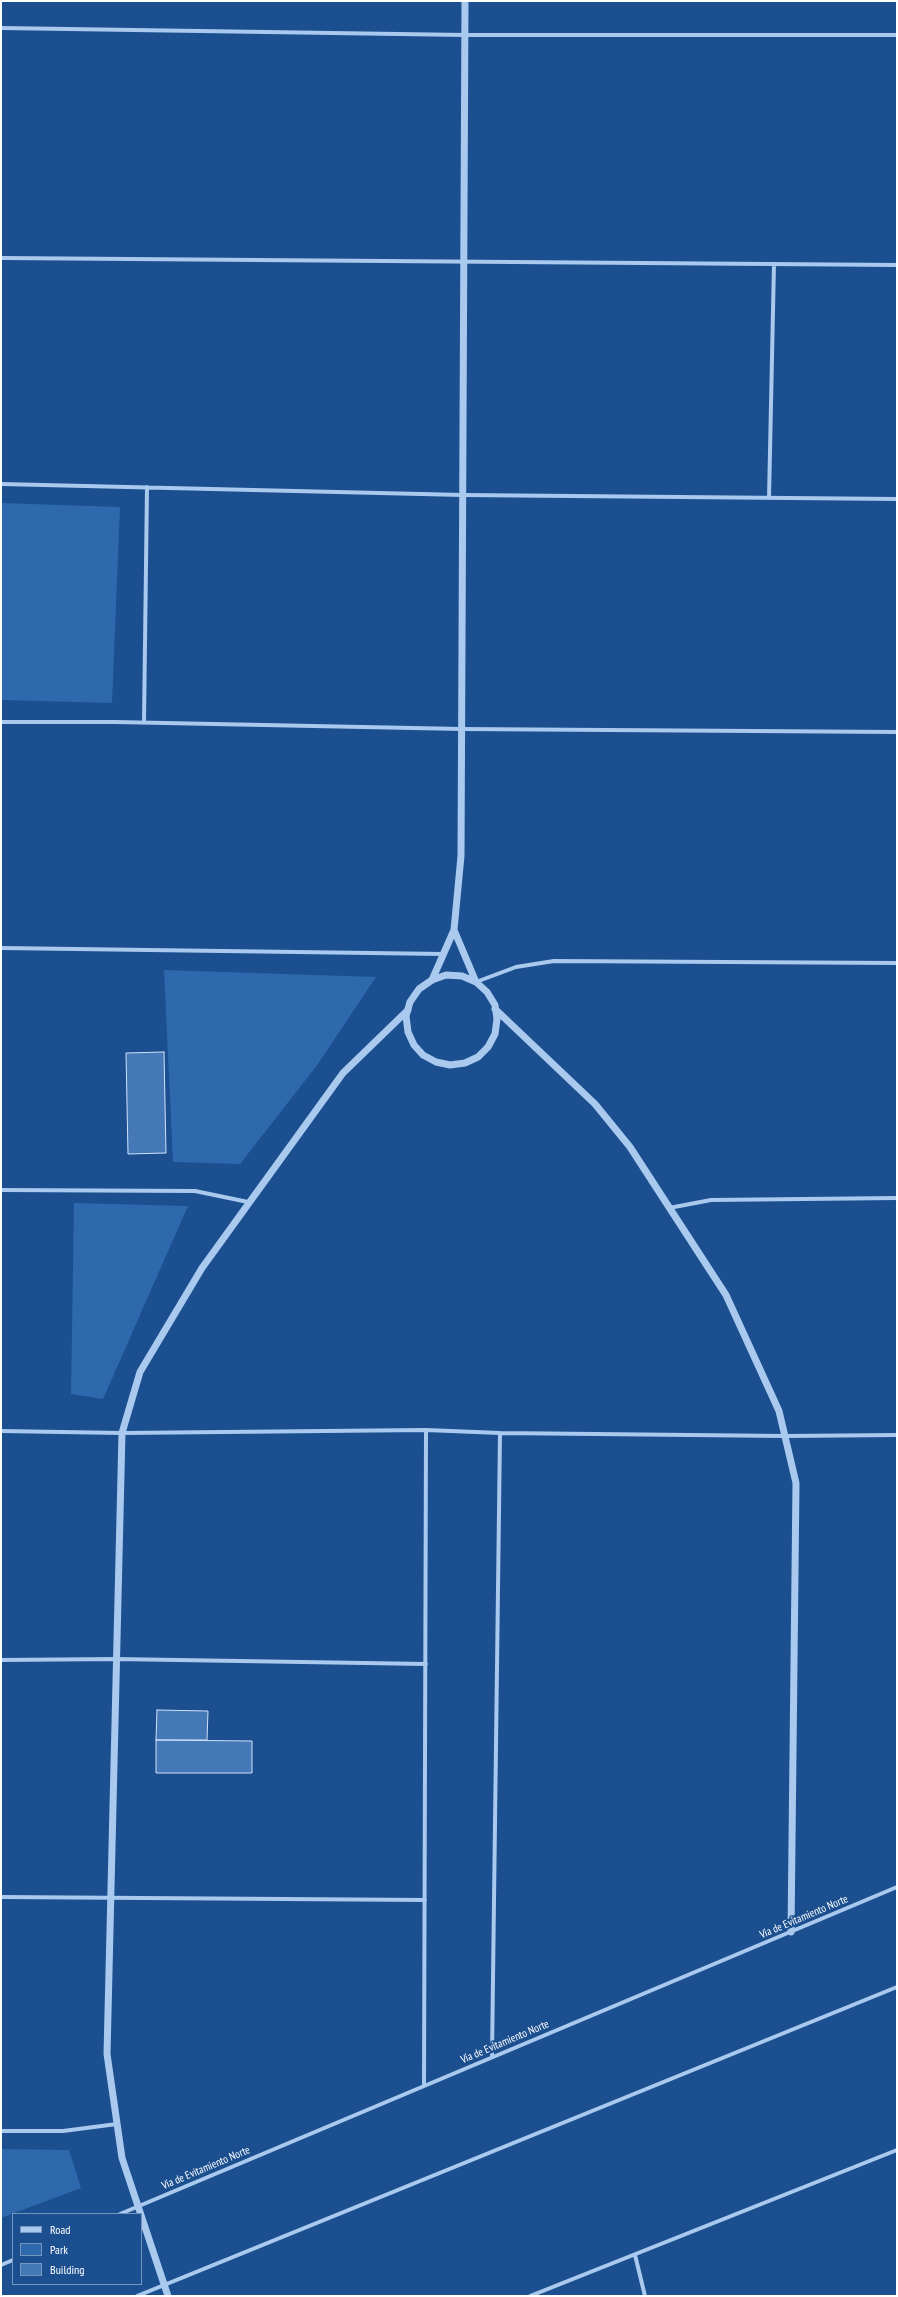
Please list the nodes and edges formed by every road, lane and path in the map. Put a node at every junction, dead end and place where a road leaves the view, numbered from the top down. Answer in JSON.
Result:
{"nodes":[{"id":1,"x":465,"y":1,"type":"edge"},
{"id":2,"x":1,"y":28,"type":"edge"},
{"id":3,"x":465,"y":35,"type":"junction"},
{"id":4,"x":897,"y":35,"type":"edge"},
{"id":5,"x":1,"y":258,"type":"edge"},
{"id":6,"x":464,"y":263,"type":"junction"},
{"id":7,"x":774,"y":264,"type":"junction"},
{"id":8,"x":897,"y":265,"type":"edge"},
{"id":9,"x":1,"y":484,"type":"edge"},
{"id":10,"x":147,"y":487,"type":"junction"},
{"id":11,"x":463,"y":495,"type":"junction"},
{"id":12,"x":769,"y":498,"type":"junction"},
{"id":13,"x":897,"y":499,"type":"edge"},
{"id":14,"x":1,"y":722,"type":"edge"},
{"id":15,"x":144,"y":722,"type":"junction"},
{"id":16,"x":462,"y":729,"type":"junction"},
{"id":17,"x":897,"y":732,"type":"edge"},
{"id":18,"x":454,"y":930,"type":"junction"},
{"id":19,"x":1,"y":948,"type":"edge"},
{"id":20,"x":444,"y":954,"type":"junction"},
{"id":21,"x":897,"y":963,"type":"edge"},
{"id":22,"x":432,"y":980,"type":"junction"},
{"id":23,"x":476,"y":982,"type":"junction"},
{"id":24,"x":495,"y":1009,"type":"junction"},
{"id":25,"x":408,"y":1010,"type":"junction"},
{"id":26,"x":1,"y":1190,"type":"edge"},
{"id":27,"x":897,"y":1198,"type":"edge"},
{"id":28,"x":248,"y":1202,"type":"junction"},
{"id":29,"x":669,"y":1208,"type":"junction"},
{"id":30,"x":426,"y":1430,"type":"junction"},
{"id":31,"x":1,"y":1431,"type":"edge"},
{"id":32,"x":122,"y":1433,"type":"junction"},
{"id":33,"x":500,"y":1433,"type":"junction"},
{"id":34,"x":897,"y":1435,"type":"edge"},
{"id":35,"x":785,"y":1436,"type":"junction"},
{"id":36,"x":116,"y":1659,"type":"junction"},
{"id":37,"x":1,"y":1660,"type":"edge"},
{"id":38,"x":426,"y":1664,"type":"junction"},
{"id":39,"x":897,"y":1887,"type":"edge"},
{"id":40,"x":111,"y":1896,"type":"junction"},
{"id":41,"x":1,"y":1897,"type":"edge"},
{"id":42,"x":425,"y":1900,"type":"junction"},
{"id":43,"x":791,"y":1932,"type":"junction"},
{"id":44,"x":897,"y":1987,"type":"edge"},
{"id":45,"x":492,"y":2057,"type":"junction"},
{"id":46,"x":424,"y":2085,"type":"junction"},
{"id":47,"x":118,"y":2124,"type":"junction"},
{"id":48,"x":1,"y":2131,"type":"edge"},
{"id":49,"x":897,"y":2150,"type":"edge"},
{"id":50,"x":138,"y":2206,"type":"junction"},
{"id":51,"x":122,"y":2213,"type":"edge"},
{"id":52,"x":140,"y":2213,"type":"edge"},
{"id":53,"x":142,"y":2218,"type":"edge"},
{"id":54,"x":635,"y":2255,"type":"junction"},
{"id":55,"x":12,"y":2260,"type":"edge"},
{"id":56,"x":1,"y":2265,"type":"edge"},
{"id":57,"x":165,"y":2285,"type":"junction"},
{"id":58,"x":138,"y":2296,"type":"edge"},
{"id":59,"x":168,"y":2296,"type":"edge"},
{"id":60,"x":530,"y":2296,"type":"edge"},
{"id":61,"x":645,"y":2296,"type":"edge"}],
"edges":[{"from":1,"to":3,"type":"street"},
{"from":2,"to":3,"type":"street"},
{"from":3,"to":4,"type":"street"},
{"from":3,"to":6,"type":"street"},
{"from":5,"to":6,"type":"street"},
{"from":6,"to":7,"type":"street"},
{"from":6,"to":11,"type":"street"},
{"from":7,"to":8,"type":"street"},
{"from":7,"to":12,"type":"street"},
{"from":9,"to":10,"type":"street"},
{"from":10,"to":11,"type":"street"},
{"from":10,"to":15,"type":"street"},
{"from":11,"to":12,"type":"street"},
{"from":11,"to":16,"type":"street"},
{"from":12,"to":13,"type":"street"},
{"from":14,"to":15,"type":"street"},
{"from":15,"to":16,"type":"street"},
{"from":16,"to":17,"type":"street"},
{"from":16,"to":18,"type":"street"},
{"from":18,"to":20,"type":"street"},
{"from":18,"to":23,"type":"street"},
{"from":19,"to":20,"type":"street"},
{"from":20,"to":22,"type":"street"},
{"from":21,"to":23,"type":"street"},
{"from":22,"to":23,"type":"street"},
{"from":22,"to":25,"type":"street"},
{"from":23,"to":24,"type":"street"},
{"from":24,"to":25,"type":"street"},
{"from":24,"to":29,"type":"street"},
{"from":25,"to":28,"type":"street"},
{"from":26,"to":28,"type":"street"},
{"from":27,"to":29,"type":"street"},
{"from":28,"to":32,"type":"street"},
{"from":29,"to":35,"type":"street"},
{"from":30,"to":32,"type":"street"},
{"from":30,"to":33,"type":"street"},
{"from":30,"to":38,"type":"street"},
{"from":31,"to":32,"type":"street"},
{"from":32,"to":36,"type":"street"},
{"from":33,"to":35,"type":"street"},
{"from":33,"to":45,"type":"street"},
{"from":34,"to":35,"type":"street"},
{"from":35,"to":43,"type":"street"},
{"from":36,"to":37,"type":"street"},
{"from":36,"to":38,"type":"street"},
{"from":36,"to":40,"type":"street"},
{"from":38,"to":42,"type":"street"},
{"from":39,"to":43,"type":"street","name":"Vía de Evitamiento Norte"},
{"from":40,"to":41,"type":"street"},
{"from":40,"to":42,"type":"street"},
{"from":40,"to":47,"type":"street"},
{"from":42,"to":46,"type":"street"},
{"from":43,"to":45,"type":"street","name":"Vía de Evitamiento Norte"},
{"from":44,"to":57,"type":"street"},
{"from":45,"to":46,"type":"street","name":"Vía de Evitamiento Norte"},
{"from":46,"to":50,"type":"street","name":"Vía de Evitamiento Norte"},
{"from":47,"to":48,"type":"street"},
{"from":47,"to":50,"type":"street"},
{"from":49,"to":54,"type":"street"},
{"from":50,"to":51,"type":"street","name":"Vía de Evitamiento Norte"},
{"from":50,"to":52,"type":"street"},
{"from":53,"to":57,"type":"street"},
{"from":54,"to":60,"type":"street"},
{"from":54,"to":61,"type":"street"},
{"from":55,"to":56,"type":"street"},
{"from":57,"to":58,"type":"street"},
{"from":57,"to":59,"type":"street"}]}
